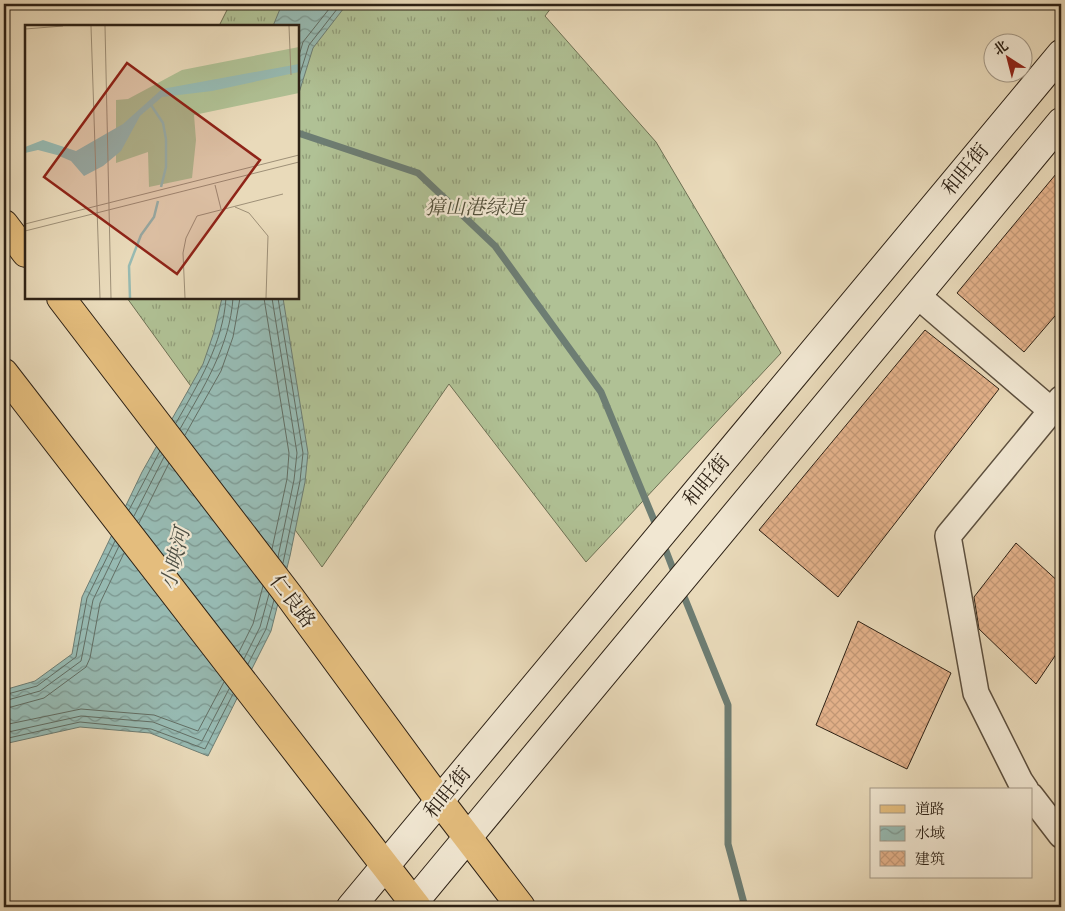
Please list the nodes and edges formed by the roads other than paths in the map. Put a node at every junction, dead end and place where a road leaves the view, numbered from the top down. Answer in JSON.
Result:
{"nodes":[{"id":1,"x":1061,"y":54,"type":"edge"},
{"id":2,"x":1061,"y":122,"type":"edge"},
{"id":3,"x":4,"y":224,"type":"edge"},
{"id":4,"x":25,"y":252,"type":"edge"},
{"id":5,"x":62,"y":299,"type":"edge"},
{"id":6,"x":925,"y":302,"type":"dead end"},
{"id":7,"x":4,"y":373,"type":"edge"},
{"id":8,"x":1054,"y":403,"type":"edge"},
{"id":9,"x":1025,"y":788,"type":"edge"},
{"id":10,"x":1032,"y":797,"type":"edge"},
{"id":11,"x":439,"y":800,"type":"junction"},
{"id":12,"x":1061,"y":835,"type":"edge"},
{"id":13,"x":468,"y":838,"type":"junction"},
{"id":14,"x":385,"y":866,"type":"junction"},
{"id":15,"x":414,"y":906,"type":"edge"},
{"id":16,"x":351,"y":907,"type":"edge"},
{"id":17,"x":521,"y":907,"type":"edge"}],
"edges":[{"from":1,"to":11,"type":"main road","name":"和旺街"},
{"from":2,"to":13,"type":"main road"},
{"from":3,"to":4,"type":"main road"},
{"from":5,"to":11,"type":"main road","name":"仁良路"},
{"from":6,"to":8,"type":"street"},
{"from":7,"to":14,"type":"main road"},
{"from":8,"to":9,"type":"street"},
{"from":10,"to":12,"type":"street"},
{"from":11,"to":13,"type":"main road","name":"仁良路"},
{"from":11,"to":14,"type":"main road","name":"和旺街"},
{"from":13,"to":15,"type":"main road"},
{"from":13,"to":17,"type":"main road","name":"仁良路"},
{"from":14,"to":15,"type":"main road"},
{"from":14,"to":16,"type":"main road","name":"和旺街"}]}
